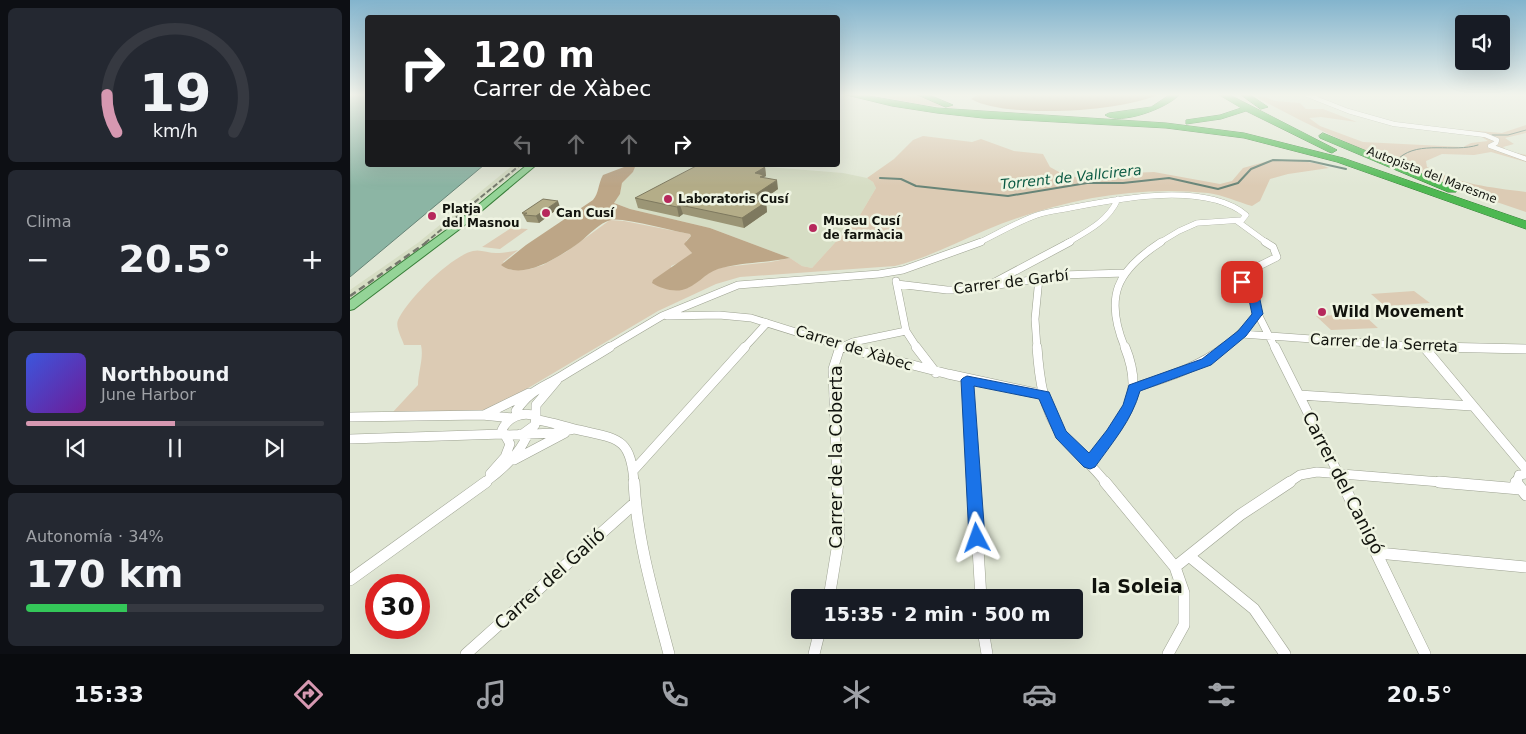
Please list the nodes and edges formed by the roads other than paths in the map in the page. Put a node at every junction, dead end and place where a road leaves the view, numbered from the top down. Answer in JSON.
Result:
{"nodes":[{"id":1,"x":1137,"y":125,"type":"edge"},
{"id":2,"x":1281,"y":125,"type":"edge"},
{"id":3,"x":1297,"y":125,"type":"edge"},
{"id":4,"x":1398,"y":125,"type":"edge"},
{"id":5,"x":1526,"y":159,"type":"edge"},
{"id":6,"x":530,"y":167,"type":"edge"},
{"id":7,"x":1118,"y":199,"type":"junction"},
{"id":8,"x":1454,"y":200,"type":"junction"},
{"id":9,"x":1526,"y":216,"type":"edge"},
{"id":10,"x":1237,"y":221,"type":"junction"},
{"id":11,"x":1526,"y":225,"type":"edge"},
{"id":12,"x":892,"y":272,"type":"junction"},
{"id":13,"x":1125,"y":273,"type":"junction"},
{"id":14,"x":1039,"y":278,"type":"junction"},
{"id":15,"x":897,"y":284,"type":"junction"},
{"id":16,"x":986,"y":287,"type":"junction"},
{"id":17,"x":350,"y":306,"type":"edge"},
{"id":18,"x":1258,"y":314,"type":"junction"},
{"id":19,"x":662,"y":316,"type":"junction"},
{"id":20,"x":767,"y":323,"type":"junction"},
{"id":21,"x":906,"y":331,"type":"junction"},
{"id":22,"x":1242,"y":334,"type":"junction"},
{"id":23,"x":1270,"y":337,"type":"junction"},
{"id":24,"x":1424,"y":346,"type":"junction"},
{"id":25,"x":840,"y":347,"type":"junction"},
{"id":26,"x":1526,"y":349,"type":"edge"},
{"id":27,"x":936,"y":373,"type":"junction"},
{"id":28,"x":560,"y":377,"type":"junction"},
{"id":29,"x":967,"y":380,"type":"junction"},
{"id":30,"x":538,"y":388,"type":"junction"},
{"id":31,"x":1134,"y":388,"type":"junction"},
{"id":32,"x":1298,"y":395,"type":"junction"},
{"id":33,"x":1044,"y":396,"type":"junction"},
{"id":34,"x":1472,"y":406,"type":"junction"},
{"id":35,"x":482,"y":415,"type":"junction"},
{"id":36,"x":516,"y":416,"type":"junction"},
{"id":37,"x":350,"y":417,"type":"edge"},
{"id":38,"x":537,"y":418,"type":"junction"},
{"id":39,"x":572,"y":430,"type":"junction"},
{"id":40,"x":504,"y":434,"type":"junction"},
{"id":41,"x":522,"y":434,"type":"junction"},
{"id":42,"x":350,"y":438,"type":"edge"},
{"id":43,"x":510,"y":462,"type":"junction"},
{"id":44,"x":1090,"y":463,"type":"junction"},
{"id":45,"x":1526,"y":469,"type":"edge"},
{"id":46,"x":633,"y":471,"type":"junction"},
{"id":47,"x":1338,"y":473,"type":"junction"},
{"id":48,"x":1526,"y":474,"type":"edge"},
{"id":49,"x":476,"y":488,"type":"junction"},
{"id":50,"x":1523,"y":492,"type":"edge"},
{"id":51,"x":635,"y":503,"type":"junction"},
{"id":52,"x":1378,"y":553,"type":"junction"},
{"id":53,"x":1189,"y":556,"type":"junction"},
{"id":54,"x":1175,"y":567,"type":"junction"},
{"id":55,"x":1526,"y":567,"type":"edge"},
{"id":56,"x":350,"y":580,"type":"edge"},
{"id":57,"x":831,"y":589,"type":"edge"},
{"id":58,"x":980,"y":589,"type":"edge"},
{"id":59,"x":818,"y":639,"type":"edge"},
{"id":60,"x":984,"y":639,"type":"edge"},
{"id":61,"x":466,"y":654,"type":"edge"},
{"id":62,"x":669,"y":654,"type":"edge"},
{"id":63,"x":814,"y":654,"type":"edge"},
{"id":64,"x":987,"y":654,"type":"edge"},
{"id":65,"x":1168,"y":654,"type":"edge"},
{"id":66,"x":1285,"y":654,"type":"edge"},
{"id":67,"x":1425,"y":654,"type":"edge"}],
"edges":[{"from":1,"to":8,"type":"highway"},
{"from":2,"to":8,"type":"highway","name":"Autopista del Maresme"},
{"from":3,"to":9,"type":"highway","name":"Autopista del Maresme"},
{"from":4,"to":5,"type":"street"},
{"from":6,"to":17,"type":"main road"},
{"from":7,"to":10,"type":"street"},
{"from":7,"to":12,"type":"street"},
{"from":7,"to":16,"type":"street"},
{"from":8,"to":11,"type":"highway","name":"Autopista del Maresme"},
{"from":10,"to":13,"type":"street"},
{"from":10,"to":18,"type":"street","name":"Carrer del Canigó"},
{"from":12,"to":15,"type":"street"},
{"from":12,"to":19,"type":"street"},
{"from":13,"to":14,"type":"street","name":"Carrer de Garbí"},
{"from":13,"to":31,"type":"street"},
{"from":14,"to":16,"type":"street","name":"Carrer de Garbí"},
{"from":14,"to":33,"type":"street"},
{"from":15,"to":16,"type":"street","name":"Carrer de Garbí"},
{"from":15,"to":21,"type":"street"},
{"from":18,"to":22,"type":"street"},
{"from":18,"to":23,"type":"street","name":"Carrer del Canigó"},
{"from":19,"to":20,"type":"street","name":"Carrer de Xàbec"},
{"from":19,"to":28,"type":"street"},
{"from":20,"to":25,"type":"street","name":"Carrer de Xàbec"},
{"from":20,"to":46,"type":"street"},
{"from":21,"to":25,"type":"street"},
{"from":21,"to":27,"type":"street"},
{"from":22,"to":23,"type":"street","name":"Carrer de la Serreta"},
{"from":22,"to":31,"type":"street"},
{"from":23,"to":24,"type":"street","name":"Carrer de la Serreta"},
{"from":23,"to":32,"type":"street","name":"Carrer del Canigó"},
{"from":24,"to":26,"type":"street","name":"Carrer de la Serreta"},
{"from":24,"to":34,"type":"street"},
{"from":25,"to":27,"type":"street","name":"Carrer de Xàbec"},
{"from":25,"to":57,"type":"street","name":"Carrer de la Coberta"},
{"from":27,"to":29,"type":"street","name":"Carrer de Xàbec"},
{"from":28,"to":30,"type":"street"},
{"from":28,"to":38,"type":"street"},
{"from":29,"to":33,"type":"street","name":"Carrer de Xàbec"},
{"from":29,"to":58,"type":"street"},
{"from":30,"to":35,"type":"street"},
{"from":30,"to":36,"type":"street"},
{"from":31,"to":44,"type":"street"},
{"from":32,"to":34,"type":"street"},
{"from":32,"to":47,"type":"street","name":"Carrer del Canigó"},
{"from":33,"to":44,"type":"street"},
{"from":34,"to":45,"type":"street"},
{"from":35,"to":36,"type":"street"},
{"from":35,"to":37,"type":"street"},
{"from":36,"to":38,"type":"street"},
{"from":36,"to":40,"type":"street"},
{"from":38,"to":39,"type":"street"},
{"from":38,"to":41,"type":"street"},
{"from":39,"to":41,"type":"street"},
{"from":39,"to":43,"type":"street"},
{"from":39,"to":46,"type":"street"},
{"from":40,"to":41,"type":"street"},
{"from":40,"to":42,"type":"street"},
{"from":40,"to":49,"type":"street"},
{"from":41,"to":43,"type":"street"},
{"from":43,"to":49,"type":"street"},
{"from":44,"to":54,"type":"street"},
{"from":46,"to":51,"type":"street"},
{"from":47,"to":50,"type":"street"},
{"from":47,"to":52,"type":"street","name":"Carrer del Canigó"},
{"from":47,"to":53,"type":"street"},
{"from":48,"to":50,"type":"street"},
{"from":49,"to":56,"type":"street"},
{"from":51,"to":61,"type":"street","name":"Carrer del Galió"},
{"from":51,"to":62,"type":"street"},
{"from":52,"to":55,"type":"street"},
{"from":52,"to":67,"type":"street","name":"Carrer del Canigó"},
{"from":53,"to":54,"type":"street"},
{"from":53,"to":66,"type":"street"},
{"from":54,"to":65,"type":"street"},
{"from":59,"to":63,"type":"street"},
{"from":60,"to":64,"type":"street"}]}
